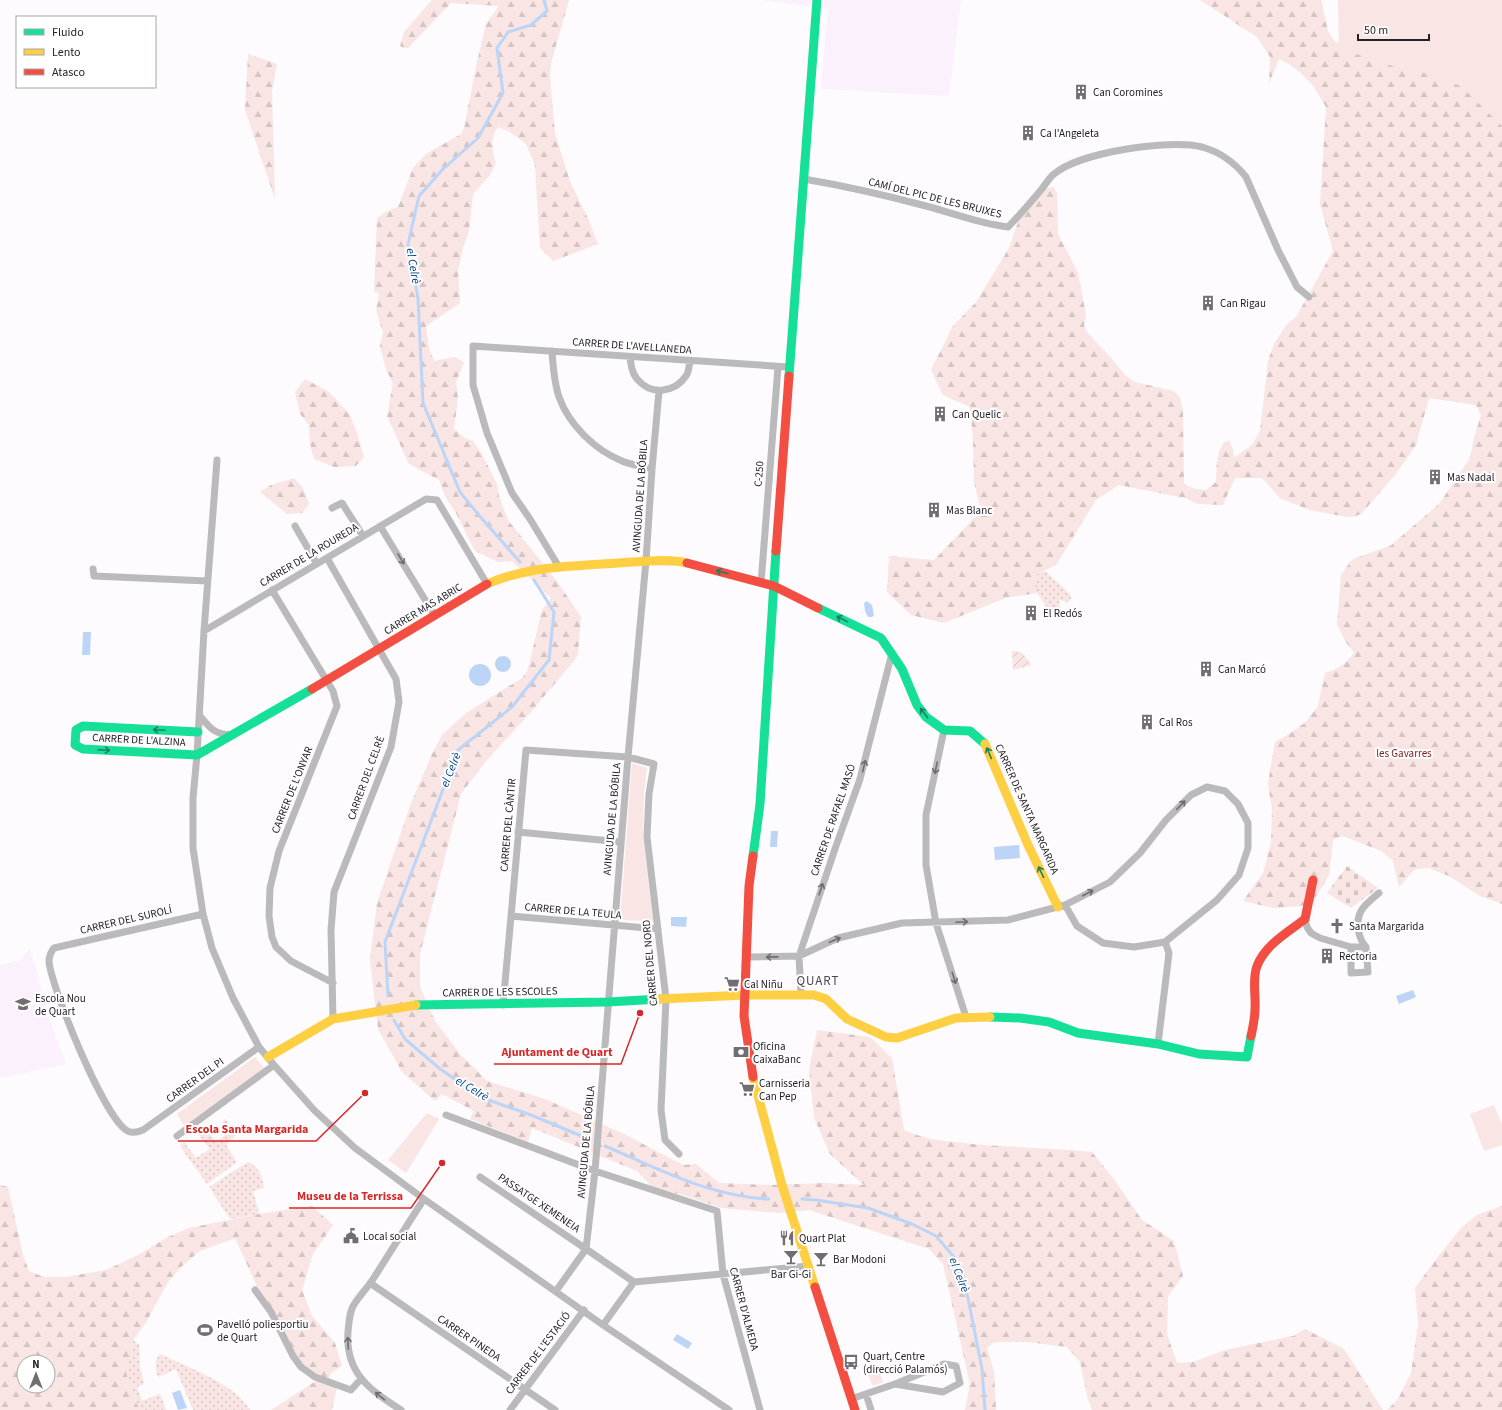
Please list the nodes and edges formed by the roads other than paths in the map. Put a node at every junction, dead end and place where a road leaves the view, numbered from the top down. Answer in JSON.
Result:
{"nodes":[{"id":1,"x":817,"y":0,"type":"edge"},
{"id":2,"x":804,"y":179,"type":"junction"},
{"id":3,"x":1309,"y":297,"type":"dead end"},
{"id":4,"x":552,"y":351,"type":"junction"},
{"id":5,"x":630,"y":357,"type":"junction"},
{"id":6,"x":690,"y":361,"type":"junction"},
{"id":7,"x":778,"y":367,"type":"junction"},
{"id":8,"x":789,"y":367,"type":"junction"},
{"id":9,"x":659,"y":391,"type":"junction"},
{"id":10,"x":216,"y":460,"type":"dead end"},
{"id":11,"x":652,"y":469,"type":"junction"},
{"id":12,"x":332,"y":508,"type":"dead end"},
{"id":13,"x":295,"y":526,"type":"dead end"},
{"id":14,"x":380,"y":526,"type":"junction"},
{"id":15,"x":363,"y":536,"type":"junction"},
{"id":16,"x":327,"y":558,"type":"junction"},
{"id":17,"x":646,"y":561,"type":"junction"},
{"id":18,"x":317,"y":564,"type":"junction"},
{"id":19,"x":559,"y":567,"type":"junction"},
{"id":20,"x":93,"y":569,"type":"dead end"},
{"id":21,"x":207,"y":581,"type":"junction"},
{"id":22,"x":762,"y":583,"type":"junction"},
{"id":23,"x":487,"y":584,"type":"junction"},
{"id":24,"x":774,"y":586,"type":"junction"},
{"id":25,"x":272,"y":590,"type":"junction"},
{"id":26,"x":434,"y":616,"type":"junction"},
{"id":27,"x":204,"y":631,"type":"junction"},
{"id":28,"x":379,"y":650,"type":"junction"},
{"id":29,"x":892,"y":653,"type":"junction"},
{"id":30,"x":327,"y":681,"type":"junction"},
{"id":31,"x":200,"y":716,"type":"junction"},
{"id":32,"x":944,"y":730,"type":"junction"},
{"id":33,"x":198,"y":732,"type":"junction"},
{"id":34,"x":233,"y":736,"type":"junction"},
{"id":35,"x":198,"y":755,"type":"junction"},
{"id":36,"x":628,"y":757,"type":"junction"},
{"id":37,"x":518,"y":832,"type":"junction"},
{"id":38,"x":621,"y":842,"type":"junction"},
{"id":39,"x":1313,"y":880,"type":"dead end"},
{"id":40,"x":1379,"y":893,"type":"dead end"},
{"id":41,"x":1062,"y":906,"type":"junction"},
{"id":42,"x":203,"y":914,"type":"junction"},
{"id":43,"x":511,"y":916,"type":"junction"},
{"id":44,"x":1305,"y":919,"type":"junction"},
{"id":45,"x":936,"y":922,"type":"junction"},
{"id":46,"x":615,"y":925,"type":"junction"},
{"id":47,"x":658,"y":929,"type":"junction"},
{"id":48,"x":1165,"y":942,"type":"junction"},
{"id":49,"x":1351,"y":947,"type":"junction"},
{"id":50,"x":1366,"y":947,"type":"junction"},
{"id":51,"x":799,"y":956,"type":"junction"},
{"id":52,"x":746,"y":957,"type":"junction"},
{"id":53,"x":333,"y":983,"type":"junction"},
{"id":54,"x":801,"y":994,"type":"junction"},
{"id":55,"x":745,"y":995,"type":"junction"},
{"id":56,"x":666,"y":999,"type":"junction"},
{"id":57,"x":608,"y":1002,"type":"junction"},
{"id":58,"x":502,"y":1005,"type":"junction"},
{"id":59,"x":966,"y":1017,"type":"junction"},
{"id":60,"x":333,"y":1019,"type":"junction"},
{"id":61,"x":1158,"y":1044,"type":"junction"},
{"id":62,"x":260,"y":1047,"type":"junction"},
{"id":63,"x":268,"y":1057,"type":"junction"},
{"id":64,"x":274,"y":1066,"type":"junction"},
{"id":65,"x":446,"y":1115,"type":"dead end"},
{"id":66,"x":143,"y":1130,"type":"joint"},
{"id":67,"x":177,"y":1136,"type":"dead end"},
{"id":68,"x":679,"y":1154,"type":"dead end"},
{"id":69,"x":595,"y":1171,"type":"junction"},
{"id":70,"x":480,"y":1176,"type":"dead end"},
{"id":71,"x":424,"y":1199,"type":"junction"},
{"id":72,"x":586,"y":1249,"type":"junction"},
{"id":73,"x":809,"y":1266,"type":"junction"},
{"id":74,"x":723,"y":1274,"type":"junction"},
{"id":75,"x":634,"y":1282,"type":"junction"},
{"id":76,"x":370,"y":1283,"type":"junction"},
{"id":77,"x":255,"y":1290,"type":"dead end"},
{"id":78,"x":556,"y":1291,"type":"junction"},
{"id":79,"x":584,"y":1310,"type":"junction"},
{"id":80,"x":603,"y":1325,"type":"junction"},
{"id":81,"x":361,"y":1378,"type":"junction"},
{"id":82,"x":895,"y":1384,"type":"junction"},
{"id":83,"x":525,"y":1389,"type":"junction"},
{"id":84,"x":866,"y":1394,"type":"junction"},
{"id":85,"x":851,"y":1399,"type":"junction"},
{"id":86,"x":401,"y":1410,"type":"edge"},
{"id":87,"x":510,"y":1410,"type":"edge"},
{"id":88,"x":555,"y":1410,"type":"edge"},
{"id":89,"x":729,"y":1410,"type":"edge"},
{"id":90,"x":760,"y":1410,"type":"edge"},
{"id":91,"x":855,"y":1410,"type":"edge"},
{"id":92,"x":871,"y":1410,"type":"edge"}],
"edges":[{"from":1,"to":2,"type":"street","number":"C-250"},
{"from":2,"to":3,"type":"street","name":"CAMÍ DEL PIC DE LES BRUIXES"},
{"from":2,"to":8,"type":"street","number":"C-250"},
{"from":4,"to":5,"type":"street","name":"CARRER DE L'AVELLANEDA"},
{"from":4,"to":11,"type":"street"},
{"from":4,"to":19,"type":"street","name":"CARRER DE L'AVELLANEDA"},
{"from":5,"to":6,"type":"street","name":"CARRER DE L'AVELLANEDA"},
{"from":5,"to":9,"type":"street"},
{"from":6,"to":7,"type":"street","name":"CARRER DE L'AVELLANEDA"},
{"from":6,"to":9,"type":"street"},
{"from":7,"to":8,"type":"street","name":"CARRER DE L'AVELLANEDA"},
{"from":7,"to":22,"type":"street","name":"C-250"},
{"from":8,"to":24,"type":"street","number":"C-250"},
{"from":9,"to":11,"type":"street","name":"AVINGUDA DE LA BÓBILA"},
{"from":10,"to":21,"type":"street"},
{"from":11,"to":17,"type":"street","name":"AVINGUDA DE LA BÓBILA"},
{"from":12,"to":15,"type":"street"},
{"from":13,"to":18,"type":"street"},
{"from":14,"to":15,"type":"street","name":"CARRER DE LA ROUREDA"},
{"from":14,"to":23,"type":"street","name":"CARRER DE LA ROUREDA"},
{"from":14,"to":26,"type":"street","one_way":true},
{"from":15,"to":16,"type":"street","name":"CARRER DE LA ROUREDA"},
{"from":16,"to":18,"type":"street","name":"CARRER DE LA ROUREDA"},
{"from":16,"to":28,"type":"street","name":"CARRER DEL CELRÈ"},
{"from":17,"to":19,"type":"street","name":"CARRER MAS ABRIC"},
{"from":22,"to":17,"type":"street","one_way":true},
{"from":17,"to":36,"type":"street","name":"AVINGUDA DE LA BÓBILA"},
{"from":18,"to":25,"type":"street","name":"CARRER DE LA ROUREDA"},
{"from":19,"to":23,"type":"street","name":"CARRER MAS ABRIC"},
{"from":20,"to":21,"type":"street"},
{"from":21,"to":27,"type":"street"},
{"from":22,"to":24,"type":"street"},
{"from":23,"to":26,"type":"street","name":"CARRER MAS ABRIC"},
{"from":29,"to":24,"type":"street","one_way":true},
{"from":24,"to":52,"type":"street","number":"C-250"},
{"from":25,"to":27,"type":"street","name":"CARRER DE LA ROUREDA"},
{"from":25,"to":30,"type":"street","name":"CARRER DE L'ONYAR"},
{"from":26,"to":28,"type":"street","name":"CARRER MAS ABRIC"},
{"from":27,"to":31,"type":"street"},
{"from":28,"to":30,"type":"street","name":"CARRER MAS ABRIC"},
{"from":28,"to":53,"type":"street","name":"CARRER DEL CELRÈ"},
{"from":32,"to":29,"type":"street","one_way":true},
{"from":51,"to":29,"type":"street","name":"CARRER DE RAFAEL MASÓ","one_way":true},
{"from":30,"to":34,"type":"street","name":"CARRER MAS ABRIC"},
{"from":30,"to":53,"type":"street","name":"CARRER DE L'ONYAR"},
{"from":31,"to":33,"type":"street"},
{"from":31,"to":34,"type":"street"},
{"from":41,"to":32,"type":"street","name":"CARRER DE SANTA MARGARIDA","one_way":true},
{"from":32,"to":45,"type":"street","one_way":true},
{"from":33,"to":35,"type":"street"},
{"from":33,"to":35,"type":"street","name":"CARRER DE L'ALZINA","one_way":true},
{"from":34,"to":35,"type":"street","name":"CARRER MAS ABRIC"},
{"from":35,"to":42,"type":"street"},
{"from":36,"to":37,"type":"street","name":"CARRER DEL CÀNTIR"},
{"from":36,"to":38,"type":"street","name":"AVINGUDA DE LA BÓBILA"},
{"from":36,"to":47,"type":"street","name":"CARRER DEL NORD"},
{"from":37,"to":38,"type":"street"},
{"from":37,"to":43,"type":"street","name":"CARRER DEL CÀNTIR"},
{"from":38,"to":46,"type":"street","name":"AVINGUDA DE LA BÓBILA"},
{"from":39,"to":44,"type":"street"},
{"from":40,"to":50,"type":"street"},
{"from":45,"to":41,"type":"street","one_way":true},
{"from":41,"to":48,"type":"street"},
{"from":41,"to":48,"type":"street","one_way":true},
{"from":42,"to":62,"type":"street"},
{"from":42,"to":66,"type":"street","name":"CARRER DEL SUROLÍ"},
{"from":43,"to":46,"type":"street","name":"CARRER DE LA TEULA"},
{"from":43,"to":58,"type":"street","name":"CARRER DEL CÀNTIR"},
{"from":44,"to":49,"type":"street"},
{"from":44,"to":61,"type":"street","name":"CARRER DE LES ESCOLES"},
{"from":51,"to":45,"type":"street","one_way":true},
{"from":45,"to":59,"type":"street","one_way":true},
{"from":46,"to":47,"type":"street","name":"CARRER DE LA TEULA"},
{"from":46,"to":57,"type":"street","name":"AVINGUDA DE LA BÓBILA"},
{"from":47,"to":56,"type":"street","name":"CARRER DEL NORD"},
{"from":48,"to":61,"type":"street"},
{"from":49,"to":50,"type":"street"},
{"from":49,"to":50,"type":"street"},
{"from":51,"to":52,"type":"street","one_way":true},
{"from":51,"to":54,"type":"street","name":"CARRER DE RAFAEL MASÓ"},
{"from":52,"to":55,"type":"street","number":"C-250"},
{"from":53,"to":60,"type":"street","name":"CARRER DEL CELRÈ"},
{"from":54,"to":55,"type":"street","name":"CARRER DE LES ESCOLES"},
{"from":54,"to":59,"type":"street","name":"CARRER DE LES ESCOLES"},
{"from":55,"to":56,"type":"street","name":"CARRER DE LES ESCOLES"},
{"from":55,"to":73,"type":"street","number":"C-250"},
{"from":56,"to":57,"type":"street","name":"CARRER DE LES ESCOLES"},
{"from":56,"to":68,"type":"street","name":"CARRER DEL NORD"},
{"from":57,"to":58,"type":"street","name":"CARRER DE LES ESCOLES"},
{"from":57,"to":69,"type":"street","name":"AVINGUDA DE LA BÓBILA"},
{"from":58,"to":60,"type":"street","name":"CARRER DE LES ESCOLES"},
{"from":59,"to":61,"type":"street","name":"CARRER DE LES ESCOLES"},
{"from":60,"to":63,"type":"street","name":"CARRER DE LES ESCOLES"},
{"from":62,"to":63,"type":"street"},
{"from":62,"to":66,"type":"street","name":"CARRER DEL PI"},
{"from":63,"to":64,"type":"street"},
{"from":64,"to":67,"type":"street"},
{"from":64,"to":71,"type":"street"},
{"from":65,"to":69,"type":"street"},
{"from":69,"to":72,"type":"street","name":"AVINGUDA DE LA BÓBILA"},
{"from":69,"to":74,"type":"street","name":"CARRER D'ALMEDA"},
{"from":70,"to":72,"type":"street","name":"PASSATGE XEMENEIA"},
{"from":71,"to":76,"type":"street"},
{"from":71,"to":78,"type":"street"},
{"from":72,"to":75,"type":"street","name":"PASSATGE XEMENEIA"},
{"from":72,"to":78,"type":"street"},
{"from":73,"to":74,"type":"street"},
{"from":73,"to":85,"type":"street","number":"C-250"},
{"from":74,"to":75,"type":"street"},
{"from":74,"to":90,"type":"street","name":"CARRER D'ALMEDA"},
{"from":75,"to":80,"type":"street"},
{"from":81,"to":76,"type":"street","one_way":true},
{"from":76,"to":83,"type":"street","name":"CARRER PINEDA"},
{"from":77,"to":81,"type":"street"},
{"from":78,"to":79,"type":"street"},
{"from":79,"to":80,"type":"street"},
{"from":79,"to":83,"type":"street","name":"CARRER DE L'ESTACIÓ"},
{"from":80,"to":89,"type":"street"},
{"from":86,"to":81,"type":"street","one_way":true},
{"from":82,"to":82,"type":"street"},
{"from":82,"to":84,"type":"street"},
{"from":83,"to":87,"type":"street","name":"CARRER DE L'ESTACIÓ"},
{"from":83,"to":88,"type":"street","name":"CARRER PINEDA"},
{"from":84,"to":85,"type":"street"},
{"from":84,"to":92,"type":"street"},
{"from":85,"to":91,"type":"street","number":"C-250"}]}
